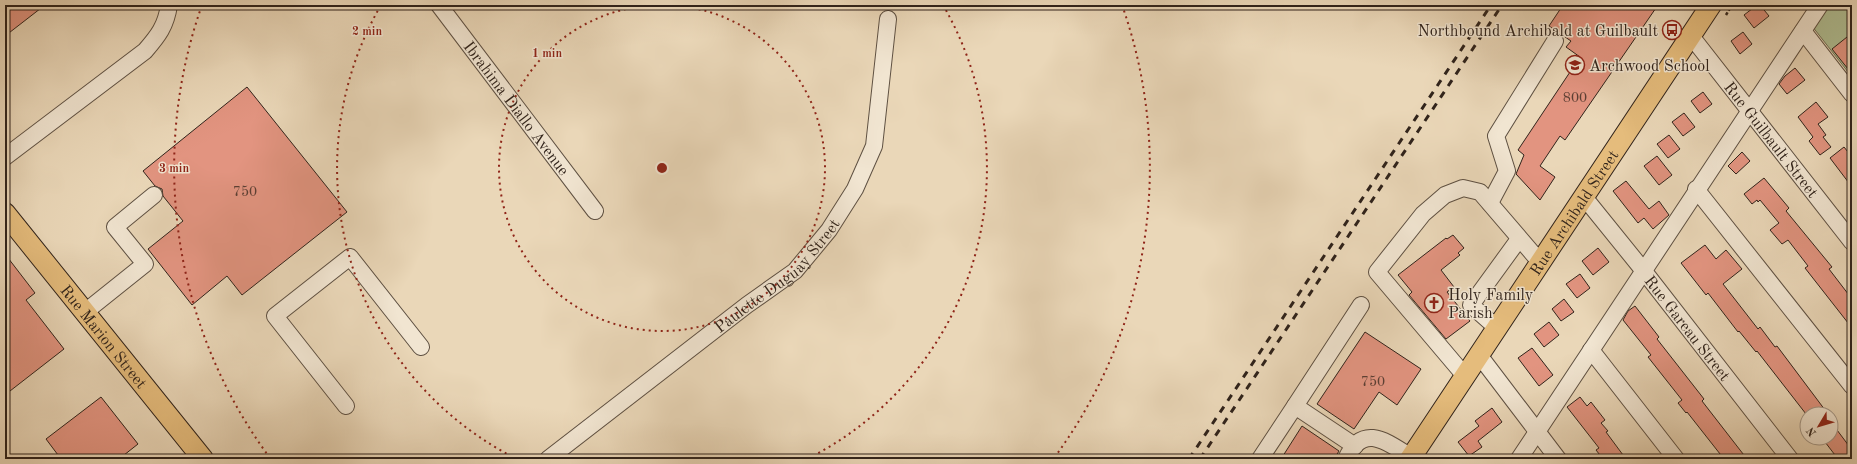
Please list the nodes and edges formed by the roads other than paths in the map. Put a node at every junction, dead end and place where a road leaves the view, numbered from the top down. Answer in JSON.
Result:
{"nodes":[{"id":1,"x":169,"y":5,"type":"edge"},
{"id":2,"x":439,"y":5,"type":"edge"},
{"id":3,"x":1711,"y":5,"type":"edge"},
{"id":4,"x":1820,"y":5,"type":"edge"},
{"id":5,"x":888,"y":19,"type":"dead end"},
{"id":6,"x":1802,"y":31,"type":"junction"},
{"id":7,"x":1691,"y":36,"type":"junction"},
{"id":8,"x":1555,"y":41,"type":"dead end"},
{"id":9,"x":1852,"y":94,"type":"edge"},
{"id":10,"x":1749,"y":110,"type":"junction"},
{"id":11,"x":5,"y":157,"type":"edge"},
{"id":12,"x":1696,"y":189,"type":"junction"},
{"id":13,"x":154,"y":195,"type":"dead end"},
{"id":14,"x":1584,"y":198,"type":"junction"},
{"id":15,"x":1490,"y":203,"type":"junction"},
{"id":16,"x":596,"y":211,"type":"dead end"},
{"id":17,"x":5,"y":213,"type":"edge"},
{"id":18,"x":1519,"y":239,"type":"junction"},
{"id":19,"x":1852,"y":242,"type":"edge"},
{"id":20,"x":1540,"y":262,"type":"junction"},
{"id":21,"x":1643,"y":270,"type":"junction"},
{"id":22,"x":1361,"y":305,"type":"dead end"},
{"id":23,"x":85,"y":312,"type":"junction"},
{"id":24,"x":1497,"y":328,"type":"junction"},
{"id":25,"x":421,"y":347,"type":"dead end"},
{"id":26,"x":1591,"y":350,"type":"junction"},
{"id":27,"x":1479,"y":355,"type":"junction"},
{"id":28,"x":1464,"y":376,"type":"junction"},
{"id":29,"x":1852,"y":386,"type":"edge"},
{"id":30,"x":346,"y":406,"type":"dead end"},
{"id":31,"x":1295,"y":406,"type":"junction"},
{"id":32,"x":1537,"y":432,"type":"junction"},
{"id":33,"x":1355,"y":446,"type":"junction"},
{"id":34,"x":1410,"y":458,"type":"edge"},
{"id":35,"x":203,"y":459,"type":"edge"},
{"id":36,"x":548,"y":459,"type":"edge"},
{"id":37,"x":1260,"y":459,"type":"edge"},
{"id":38,"x":1346,"y":459,"type":"edge"},
{"id":39,"x":1519,"y":459,"type":"edge"},
{"id":40,"x":1558,"y":459,"type":"edge"},
{"id":41,"x":1676,"y":459,"type":"edge"},
{"id":42,"x":1790,"y":459,"type":"edge"}],
"edges":[{"from":1,"to":11,"type":"street"},
{"from":2,"to":16,"type":"street","name":"Ibrahima Diallo Avenue"},
{"from":3,"to":7,"type":"main road","name":"Rue Archibald Street"},
{"from":4,"to":6,"type":"street"},
{"from":5,"to":36,"type":"street","name":"Paulette Duguay Street"},
{"from":6,"to":9,"type":"street"},
{"from":6,"to":10,"type":"street"},
{"from":7,"to":10,"type":"street","name":"Rue Guilbault Street"},
{"from":7,"to":14,"type":"main road","name":"Rue Archibald Street"},
{"from":8,"to":15,"type":"street"},
{"from":10,"to":12,"type":"street"},
{"from":10,"to":19,"type":"street","name":"Rue Guilbault Street"},
{"from":12,"to":21,"type":"street"},
{"from":12,"to":29,"type":"street"},
{"from":13,"to":23,"type":"street"},
{"from":14,"to":20,"type":"main road","name":"Rue Archibald Street"},
{"from":14,"to":21,"type":"street","name":"Rue Gareau Street"},
{"from":15,"to":18,"type":"street"},
{"from":15,"to":28,"type":"street"},
{"from":17,"to":23,"type":"main road","name":"Rue Marion Street"},
{"from":18,"to":20,"type":"street"},
{"from":18,"to":24,"type":"street"},
{"from":20,"to":24,"type":"main road","name":"Rue Archibald Street"},
{"from":21,"to":26,"type":"street"},
{"from":21,"to":42,"type":"street","name":"Rue Gareau Street"},
{"from":22,"to":31,"type":"street"},
{"from":23,"to":35,"type":"main road","name":"Rue Marion Street"},
{"from":24,"to":27,"type":"main road","name":"Rue Archibald Street"},
{"from":25,"to":30,"type":"street"},
{"from":26,"to":32,"type":"street"},
{"from":26,"to":41,"type":"street"},
{"from":27,"to":28,"type":"main road","name":"Rue Archibald Street"},
{"from":27,"to":32,"type":"street"},
{"from":28,"to":34,"type":"main road","name":"Rue Archibald Street"},
{"from":31,"to":33,"type":"street"},
{"from":31,"to":37,"type":"street"},
{"from":32,"to":39,"type":"street"},
{"from":32,"to":40,"type":"street"},
{"from":33,"to":34,"type":"street"},
{"from":33,"to":38,"type":"street"}]}
